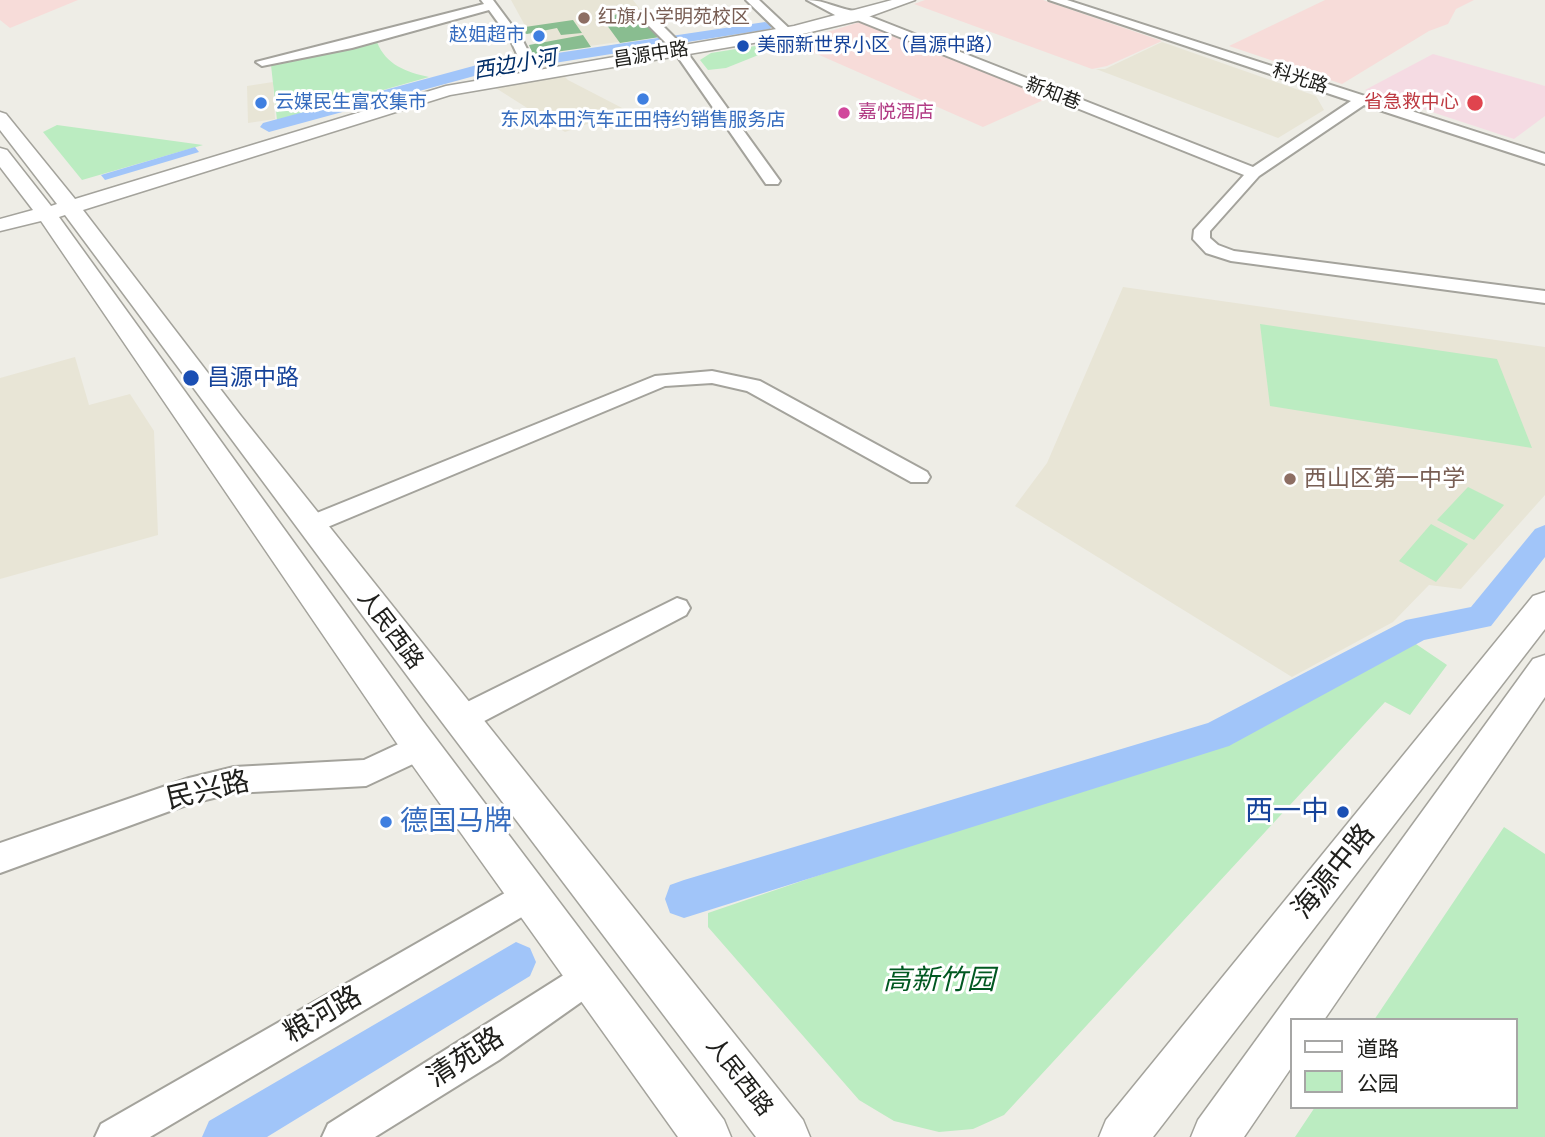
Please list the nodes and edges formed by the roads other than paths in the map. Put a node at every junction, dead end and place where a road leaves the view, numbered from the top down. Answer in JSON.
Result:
{"nodes":[{"id":1,"x":751,"y":0,"type":"edge"},
{"id":2,"x":813,"y":0,"type":"edge"},
{"id":3,"x":894,"y":0,"type":"edge"},
{"id":4,"x":908,"y":0,"type":"edge"},
{"id":5,"x":1055,"y":0,"type":"edge"},
{"id":6,"x":489,"y":3,"type":"edge"},
{"id":7,"x":644,"y":14,"type":"dead end"},
{"id":8,"x":848,"y":15,"type":"junction"},
{"id":9,"x":782,"y":29,"type":"junction"},
{"id":10,"x":675,"y":45,"type":"junction"},
{"id":11,"x":262,"y":62,"type":"dead end"},
{"id":12,"x":529,"y":67,"type":"junction"},
{"id":13,"x":1363,"y":99,"type":"junction"},
{"id":14,"x":0,"y":118,"type":"edge"},
{"id":15,"x":0,"y":154,"type":"edge"},
{"id":16,"x":1545,"y":159,"type":"edge"},
{"id":17,"x":1254,"y":173,"type":"junction"},
{"id":18,"x":772,"y":181,"type":"dead end"},
{"id":19,"x":57,"y":208,"type":"junction"},
{"id":20,"x":0,"y":219,"type":"edge"},
{"id":21,"x":0,"y":225,"type":"edge"},
{"id":22,"x":1545,"y":297,"type":"edge"},
{"id":23,"x":919,"y":477,"type":"dead end"},
{"id":24,"x":310,"y":525,"type":"junction"},
{"id":25,"x":1545,"y":605,"type":"edge"},
{"id":26,"x":677,"y":608,"type":"dead end"},
{"id":27,"x":1545,"y":669,"type":"edge"},
{"id":28,"x":459,"y":720,"type":"junction"},
{"id":29,"x":420,"y":747,"type":"junction"},
{"id":30,"x":0,"y":858,"type":"edge"},
{"id":31,"x":531,"y":894,"type":"junction"},
{"id":32,"x":589,"y":976,"type":"junction"},
{"id":33,"x":1298,"y":1018,"type":"edge"},
{"id":34,"x":1290,"y":1030,"type":"edge"},
{"id":35,"x":114,"y":1137,"type":"edge"},
{"id":36,"x":341,"y":1137,"type":"edge"},
{"id":37,"x":707,"y":1137,"type":"edge"},
{"id":38,"x":786,"y":1137,"type":"edge"},
{"id":39,"x":1122,"y":1137,"type":"edge"},
{"id":40,"x":1215,"y":1137,"type":"edge"}],
"edges":[{"from":1,"to":9,"type":"street"},
{"from":2,"to":8,"type":"street","name":"新知巷"},
{"from":3,"to":8,"type":"main road","name":"昌源中路"},
{"from":4,"to":8,"type":"main road","name":"昌源中路"},
{"from":5,"to":13,"type":"street","name":"科光路"},
{"from":6,"to":11,"type":"street"},
{"from":6,"to":12,"type":"street"},
{"from":7,"to":10,"type":"street"},
{"from":8,"to":9,"type":"main road","name":"昌源中路"},
{"from":8,"to":17,"type":"street","name":"新知巷"},
{"from":9,"to":10,"type":"main road","name":"昌源中路"},
{"from":10,"to":12,"type":"main road","name":"昌源中路"},
{"from":10,"to":18,"type":"street"},
{"from":12,"to":19,"type":"main road","name":"昌源中路"},
{"from":13,"to":16,"type":"street","name":"科光路"},
{"from":13,"to":17,"type":"street"},
{"from":14,"to":19,"type":"main road","name":"人民西路"},
{"from":15,"to":19,"type":"main road","name":"人民西路"},
{"from":17,"to":22,"type":"street"},
{"from":19,"to":20,"type":"main road"},
{"from":19,"to":21,"type":"main road"},
{"from":19,"to":24,"type":"main road","name":"人民西路"},
{"from":19,"to":29,"type":"main road","name":"人民西路"},
{"from":23,"to":24,"type":"street"},
{"from":24,"to":28,"type":"main road","name":"人民西路"},
{"from":25,"to":39,"type":"main road","name":"海源中路"},
{"from":26,"to":28,"type":"street"},
{"from":27,"to":33,"type":"main road"},
{"from":28,"to":38,"type":"main road","name":"人民西路"},
{"from":29,"to":30,"type":"street","name":"民兴路"},
{"from":29,"to":31,"type":"main road","name":"人民西路"},
{"from":31,"to":32,"type":"main road","name":"人民西路"},
{"from":31,"to":35,"type":"street","name":"粮河路"},
{"from":32,"to":36,"type":"street","name":"清苑路"},
{"from":32,"to":37,"type":"main road","name":"人民西路"},
{"from":34,"to":40,"type":"main road"}]}
